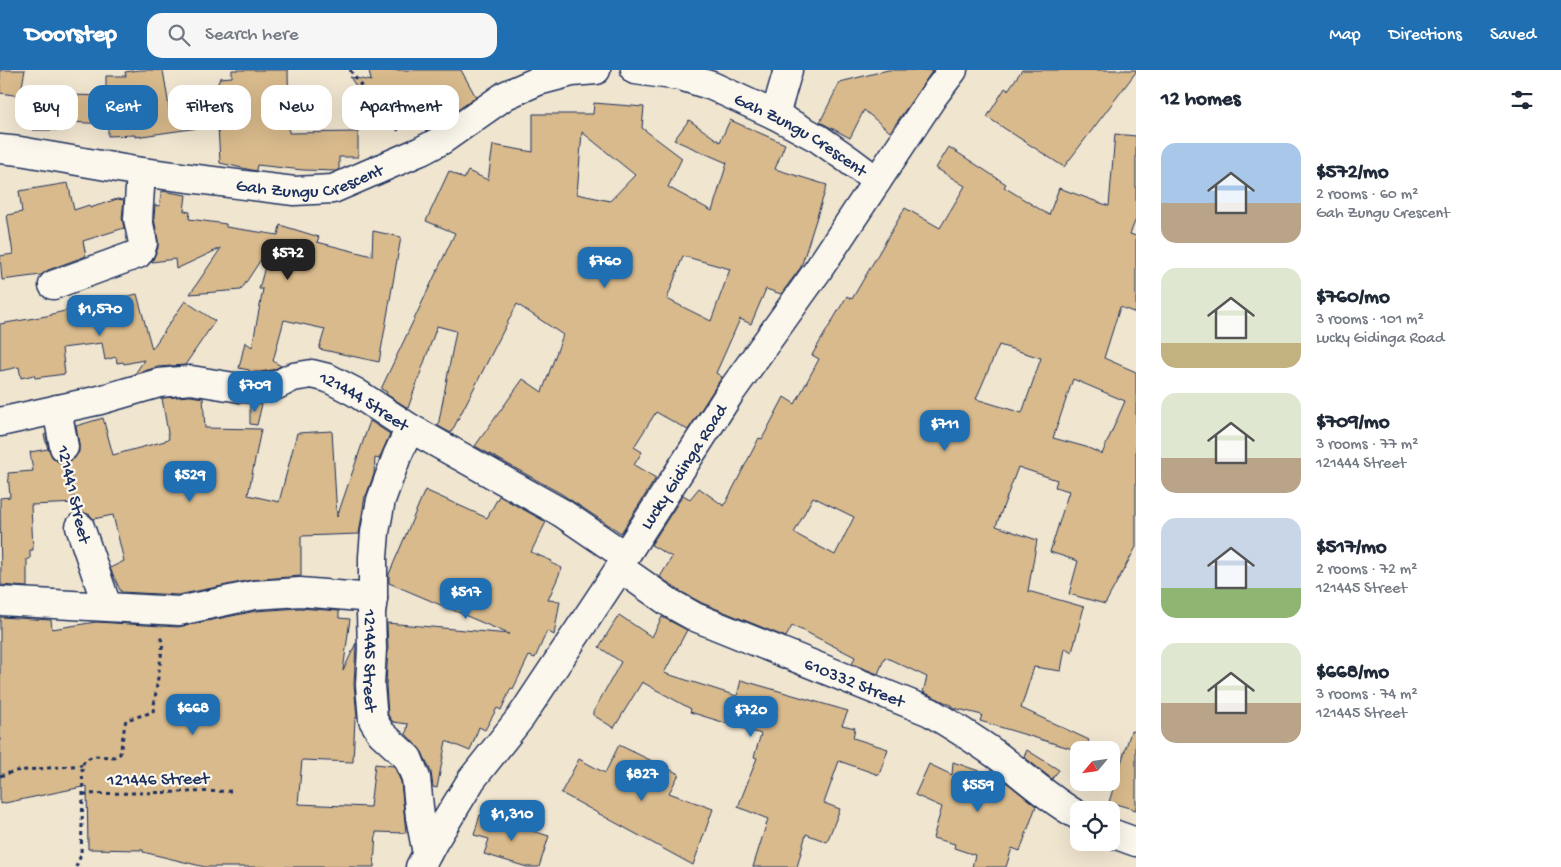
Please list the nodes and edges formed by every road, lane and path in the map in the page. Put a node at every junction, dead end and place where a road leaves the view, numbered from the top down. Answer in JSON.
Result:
{"nodes":[{"id":1,"x":350,"y":70,"type":"edge"},
{"id":2,"x":596,"y":70,"type":"edge"},
{"id":3,"x":635,"y":70,"type":"edge"},
{"id":4,"x":788,"y":70,"type":"edge"},
{"id":5,"x":953,"y":70,"type":"edge"},
{"id":6,"x":774,"y":115,"type":"junction"},
{"id":7,"x":0,"y":150,"type":"edge"},
{"id":8,"x":421,"y":151,"type":"junction"},
{"id":9,"x":141,"y":172,"type":"junction"},
{"id":10,"x":877,"y":181,"type":"junction"},
{"id":11,"x":53,"y":285,"type":"dead end"},
{"id":12,"x":57,"y":409,"type":"junction"},
{"id":13,"x":0,"y":422,"type":"edge"},
{"id":14,"x":410,"y":428,"type":"junction"},
{"id":15,"x":64,"y":447,"type":"joint"},
{"id":16,"x":80,"y":527,"type":"joint"},
{"id":17,"x":623,"y":562,"type":"junction"},
{"id":18,"x":373,"y":598,"type":"junction"},
{"id":19,"x":0,"y":601,"type":"edge"},
{"id":20,"x":108,"y":606,"type":"junction"},
{"id":21,"x":156,"y":611,"type":"junction"},
{"id":22,"x":82,"y":764,"type":"junction"},
{"id":23,"x":0,"y":776,"type":"edge"},
{"id":24,"x":234,"y":791,"type":"dead end"},
{"id":25,"x":83,"y":794,"type":"junction"},
{"id":26,"x":1070,"y":810,"type":"edge"},
{"id":27,"x":1120,"y":836,"type":"edge"},
{"id":28,"x":1136,"y":842,"type":"edge"},
{"id":29,"x":424,"y":861,"type":"edge"},
{"id":30,"x":76,"y":867,"type":"edge"}],
"edges":[{"from":1,"to":8,"type":"path"},
{"from":2,"to":8,"type":"street","name":"Gah Zungu Crescent"},
{"from":3,"to":6,"type":"street","name":"Gah Zungu Crescent"},
{"from":4,"to":6,"type":"street"},
{"from":5,"to":10,"type":"street","name":"Lucky Gidinga Road"},
{"from":6,"to":10,"type":"street","name":"Gah Zungu Crescent"},
{"from":7,"to":9,"type":"street","name":"Gah Zungu Crescent"},
{"from":8,"to":9,"type":"street","name":"Gah Zungu Crescent"},
{"from":9,"to":11,"type":"street"},
{"from":10,"to":17,"type":"street","name":"Lucky Gidinga Road"},
{"from":12,"to":13,"type":"street","name":"121444 Street"},
{"from":12,"to":14,"type":"street","name":"121444 Street"},
{"from":12,"to":15,"type":"street","name":"121441 Street"},
{"from":14,"to":17,"type":"street","name":"121444 Street"},
{"from":14,"to":18,"type":"street"},
{"from":15,"to":16,"type":"path","name":"121441 Street"},
{"from":16,"to":20,"type":"street","name":"121441 Street"},
{"from":17,"to":26,"type":"street","name":"610332 Street"},
{"from":17,"to":29,"type":"street","name":"Lucky Gidinga Road"},
{"from":18,"to":21,"type":"street","name":"121445 Street"},
{"from":18,"to":29,"type":"street","name":"121445 Street"},
{"from":19,"to":20,"type":"street","name":"121445 Street"},
{"from":20,"to":21,"type":"street","name":"121445 Street"},
{"from":21,"to":22,"type":"path"},
{"from":22,"to":23,"type":"path"},
{"from":22,"to":25,"type":"path"},
{"from":24,"to":25,"type":"path","name":"121446 Street"},
{"from":25,"to":30,"type":"path"},
{"from":27,"to":28,"type":"street"}]}
